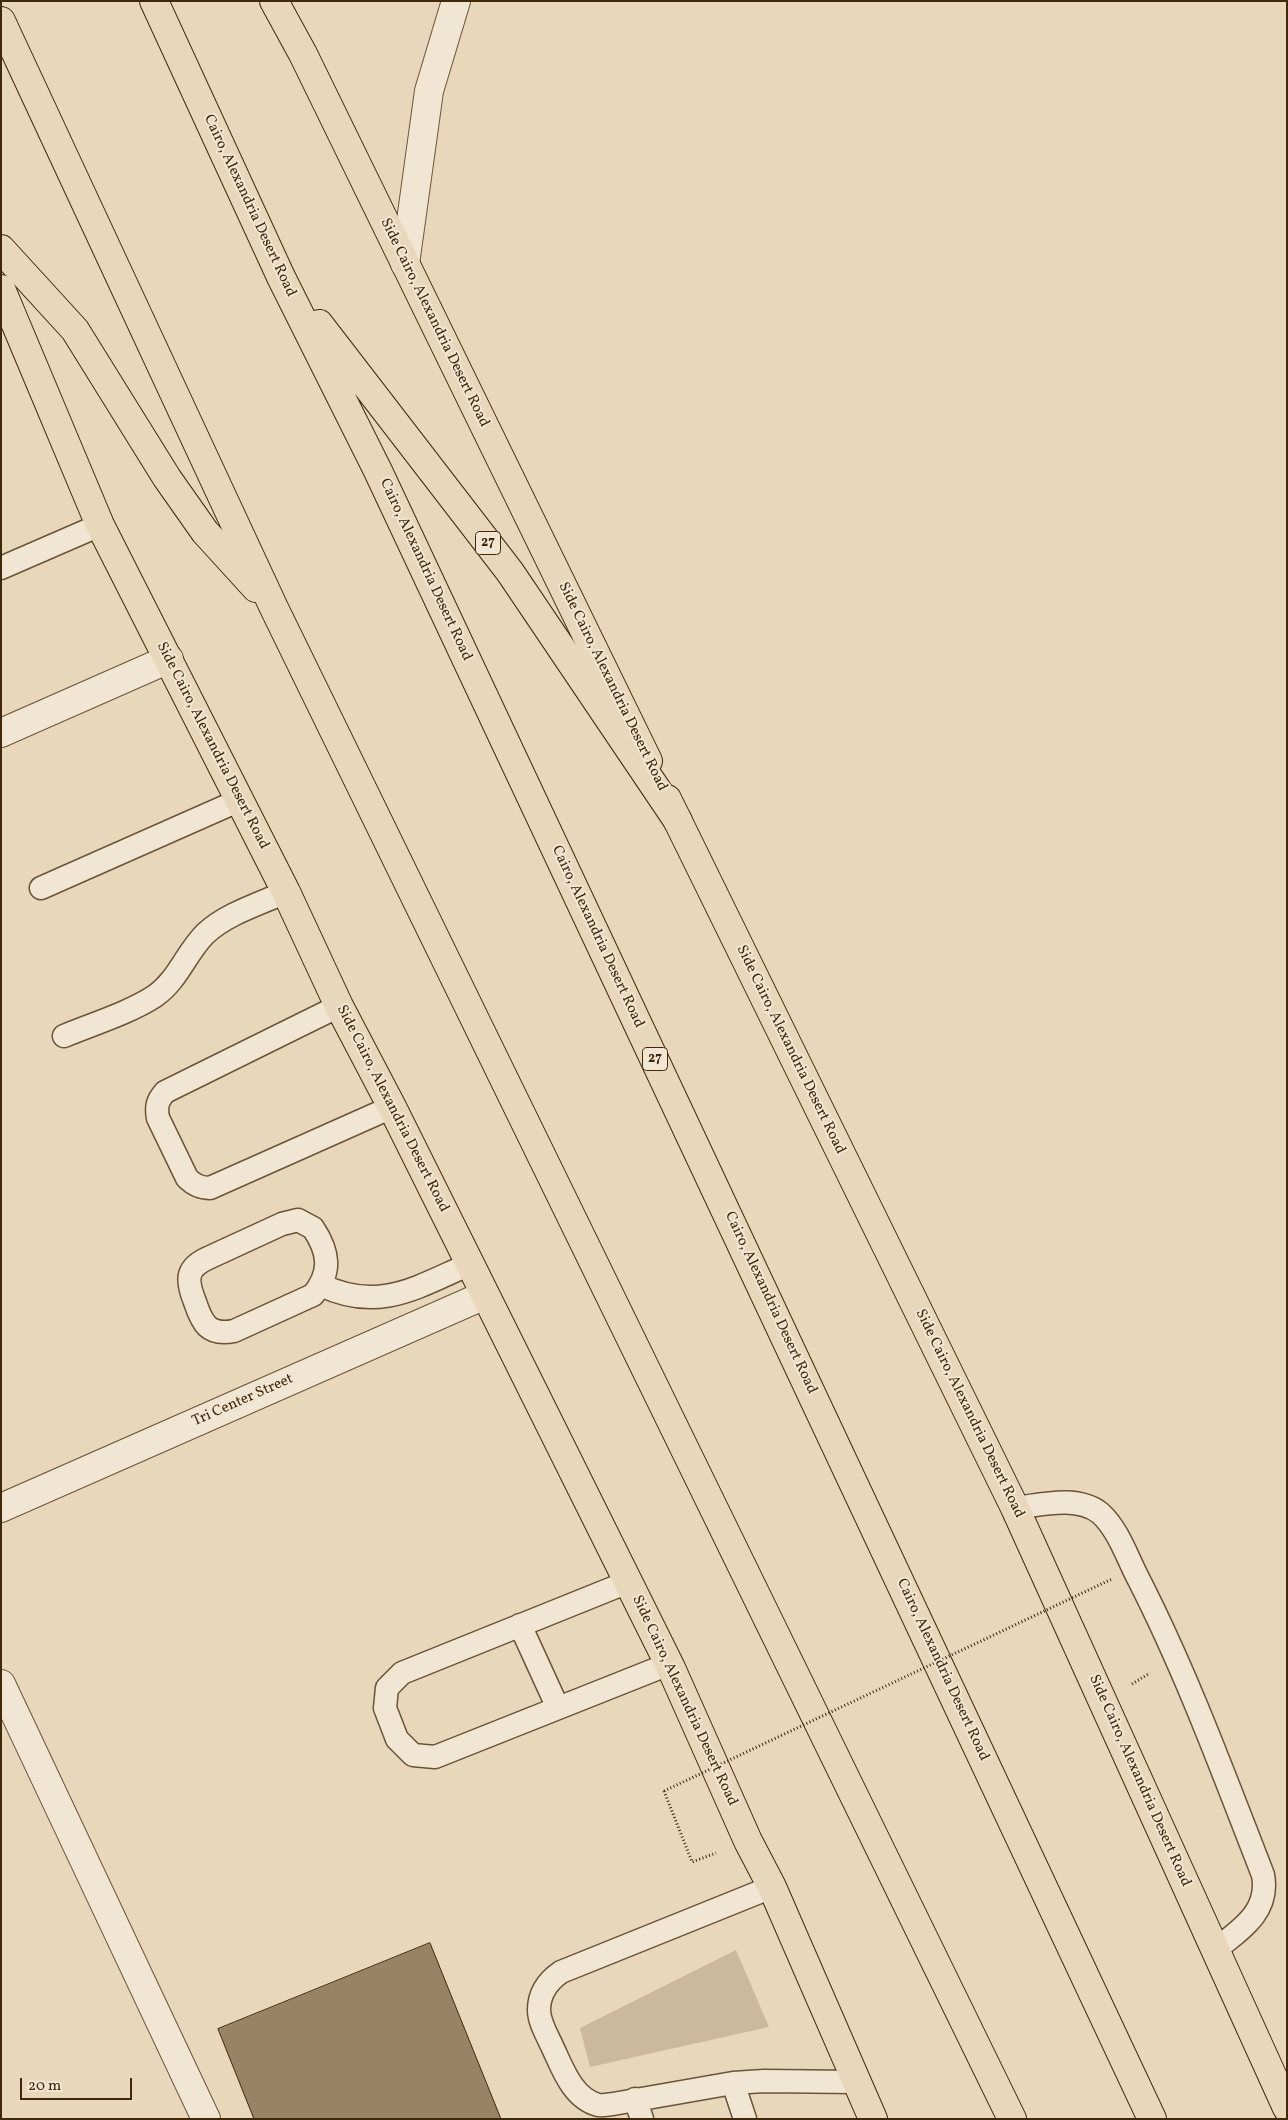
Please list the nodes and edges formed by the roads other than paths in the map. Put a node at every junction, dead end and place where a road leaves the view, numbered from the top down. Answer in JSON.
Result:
{"nodes":[{"id":1,"x":154,"y":1,"type":"edge"},
{"id":2,"x":274,"y":1,"type":"edge"},
{"id":3,"x":456,"y":1,"type":"edge"},
{"id":4,"x":1,"y":21,"type":"edge"},
{"id":5,"x":1,"y":249,"type":"edge"},
{"id":6,"x":405,"y":264,"type":"junction"},
{"id":7,"x":281,"y":277,"type":"junction"},
{"id":8,"x":1,"y":289,"type":"edge"},
{"id":9,"x":100,"y":525,"type":"junction"},
{"id":10,"x":1,"y":568,"type":"edge"},
{"id":11,"x":274,"y":608,"type":"junction"},
{"id":12,"x":169,"y":659,"type":"junction"},
{"id":13,"x":1,"y":732,"type":"edge"},
{"id":14,"x":240,"y":800,"type":"junction"},
{"id":15,"x":678,"y":822,"type":"junction"},
{"id":16,"x":41,"y":888,"type":"dead end"},
{"id":17,"x":286,"y":892,"type":"junction"},
{"id":18,"x":339,"y":1006,"type":"junction"},
{"id":19,"x":64,"y":1036,"type":"dead end"},
{"id":20,"x":392,"y":1107,"type":"junction"},
{"id":21,"x":470,"y":1264,"type":"junction"},
{"id":22,"x":321,"y":1286,"type":"junction"},
{"id":23,"x":486,"y":1295,"type":"junction"},
{"id":24,"x":1,"y":1508,"type":"edge"},
{"id":25,"x":1015,"y":1508,"type":"junction"},
{"id":26,"x":628,"y":1582,"type":"junction"},
{"id":27,"x":520,"y":1625,"type":"junction"},
{"id":28,"x":669,"y":1664,"type":"junction"},
{"id":29,"x":1,"y":1684,"type":"edge"},
{"id":30,"x":558,"y":1708,"type":"junction"},
{"id":31,"x":772,"y":1887,"type":"junction"},
{"id":32,"x":1215,"y":1950,"type":"junction"},
{"id":33,"x":857,"y":2082,"type":"junction"},
{"id":34,"x":733,"y":2084,"type":"junction"},
{"id":35,"x":1287,"y":2108,"type":"edge"},
{"id":36,"x":639,"y":2109,"type":"edge"},
{"id":37,"x":206,"y":2119,"type":"edge"},
{"id":38,"x":745,"y":2119,"type":"edge"},
{"id":39,"x":873,"y":2119,"type":"edge"},
{"id":40,"x":1012,"y":2119,"type":"edge"},
{"id":41,"x":1152,"y":2119,"type":"edge"}],
"edges":[{"from":1,"to":7,"type":"main road","name":"Cairo, Alexandria Desert Road","number":"27"},
{"from":2,"to":6,"type":"main road","name":"Side Cairo, Alexandria Desert Road","number":"27"},
{"from":3,"to":6,"type":"street"},
{"from":4,"to":11,"type":"main road"},
{"from":5,"to":11,"type":"main road"},
{"from":6,"to":15,"type":"main road","name":"Side Cairo, Alexandria Desert Road","number":"27"},
{"from":7,"to":15,"type":"main road","number":"27"},
{"from":7,"to":41,"type":"main road","name":"Cairo, Alexandria Desert Road","number":"27"},
{"from":8,"to":9,"type":"main road","name":"Side Cairo, Alexandria Desert Road"},
{"from":9,"to":10,"type":"lane"},
{"from":9,"to":12,"type":"main road","name":"Side Cairo, Alexandria Desert Road"},
{"from":11,"to":40,"type":"main road"},
{"from":12,"to":13,"type":"street"},
{"from":12,"to":14,"type":"main road","name":"Side Cairo, Alexandria Desert Road"},
{"from":14,"to":16,"type":"lane"},
{"from":14,"to":17,"type":"main road","name":"Side Cairo, Alexandria Desert Road"},
{"from":15,"to":25,"type":"main road","name":"Side Cairo, Alexandria Desert Road","number":"27"},
{"from":17,"to":18,"type":"main road","name":"Side Cairo, Alexandria Desert Road"},
{"from":17,"to":19,"type":"lane"},
{"from":18,"to":20,"type":"main road","name":"Side Cairo, Alexandria Desert Road"},
{"from":18,"to":20,"type":"lane"},
{"from":20,"to":21,"type":"main road","name":"Side Cairo, Alexandria Desert Road"},
{"from":21,"to":22,"type":"lane"},
{"from":21,"to":23,"type":"main road","name":"Side Cairo, Alexandria Desert Road"},
{"from":22,"to":22,"type":"lane"},
{"from":23,"to":24,"type":"street","name":"Tri Center Street"},
{"from":23,"to":26,"type":"main road","name":"Side Cairo, Alexandria Desert Road"},
{"from":25,"to":32,"type":"main road","name":"Side Cairo, Alexandria Desert Road","number":"27"},
{"from":25,"to":32,"type":"lane"},
{"from":26,"to":27,"type":"lane"},
{"from":26,"to":28,"type":"main road","name":"Side Cairo, Alexandria Desert Road"},
{"from":27,"to":30,"type":"lane"},
{"from":27,"to":30,"type":"lane"},
{"from":28,"to":30,"type":"lane"},
{"from":28,"to":31,"type":"main road","name":"Side Cairo, Alexandria Desert Road"},
{"from":29,"to":37,"type":"street"},
{"from":31,"to":33,"type":"main road","name":"Side Cairo, Alexandria Desert Road"},
{"from":31,"to":36,"type":"lane"},
{"from":32,"to":35,"type":"main road","name":"Side Cairo, Alexandria Desert Road","number":"27"},
{"from":33,"to":34,"type":"lane"},
{"from":33,"to":39,"type":"main road","name":"Side Cairo, Alexandria Desert Road"},
{"from":34,"to":36,"type":"lane"},
{"from":34,"to":38,"type":"lane"}]}
